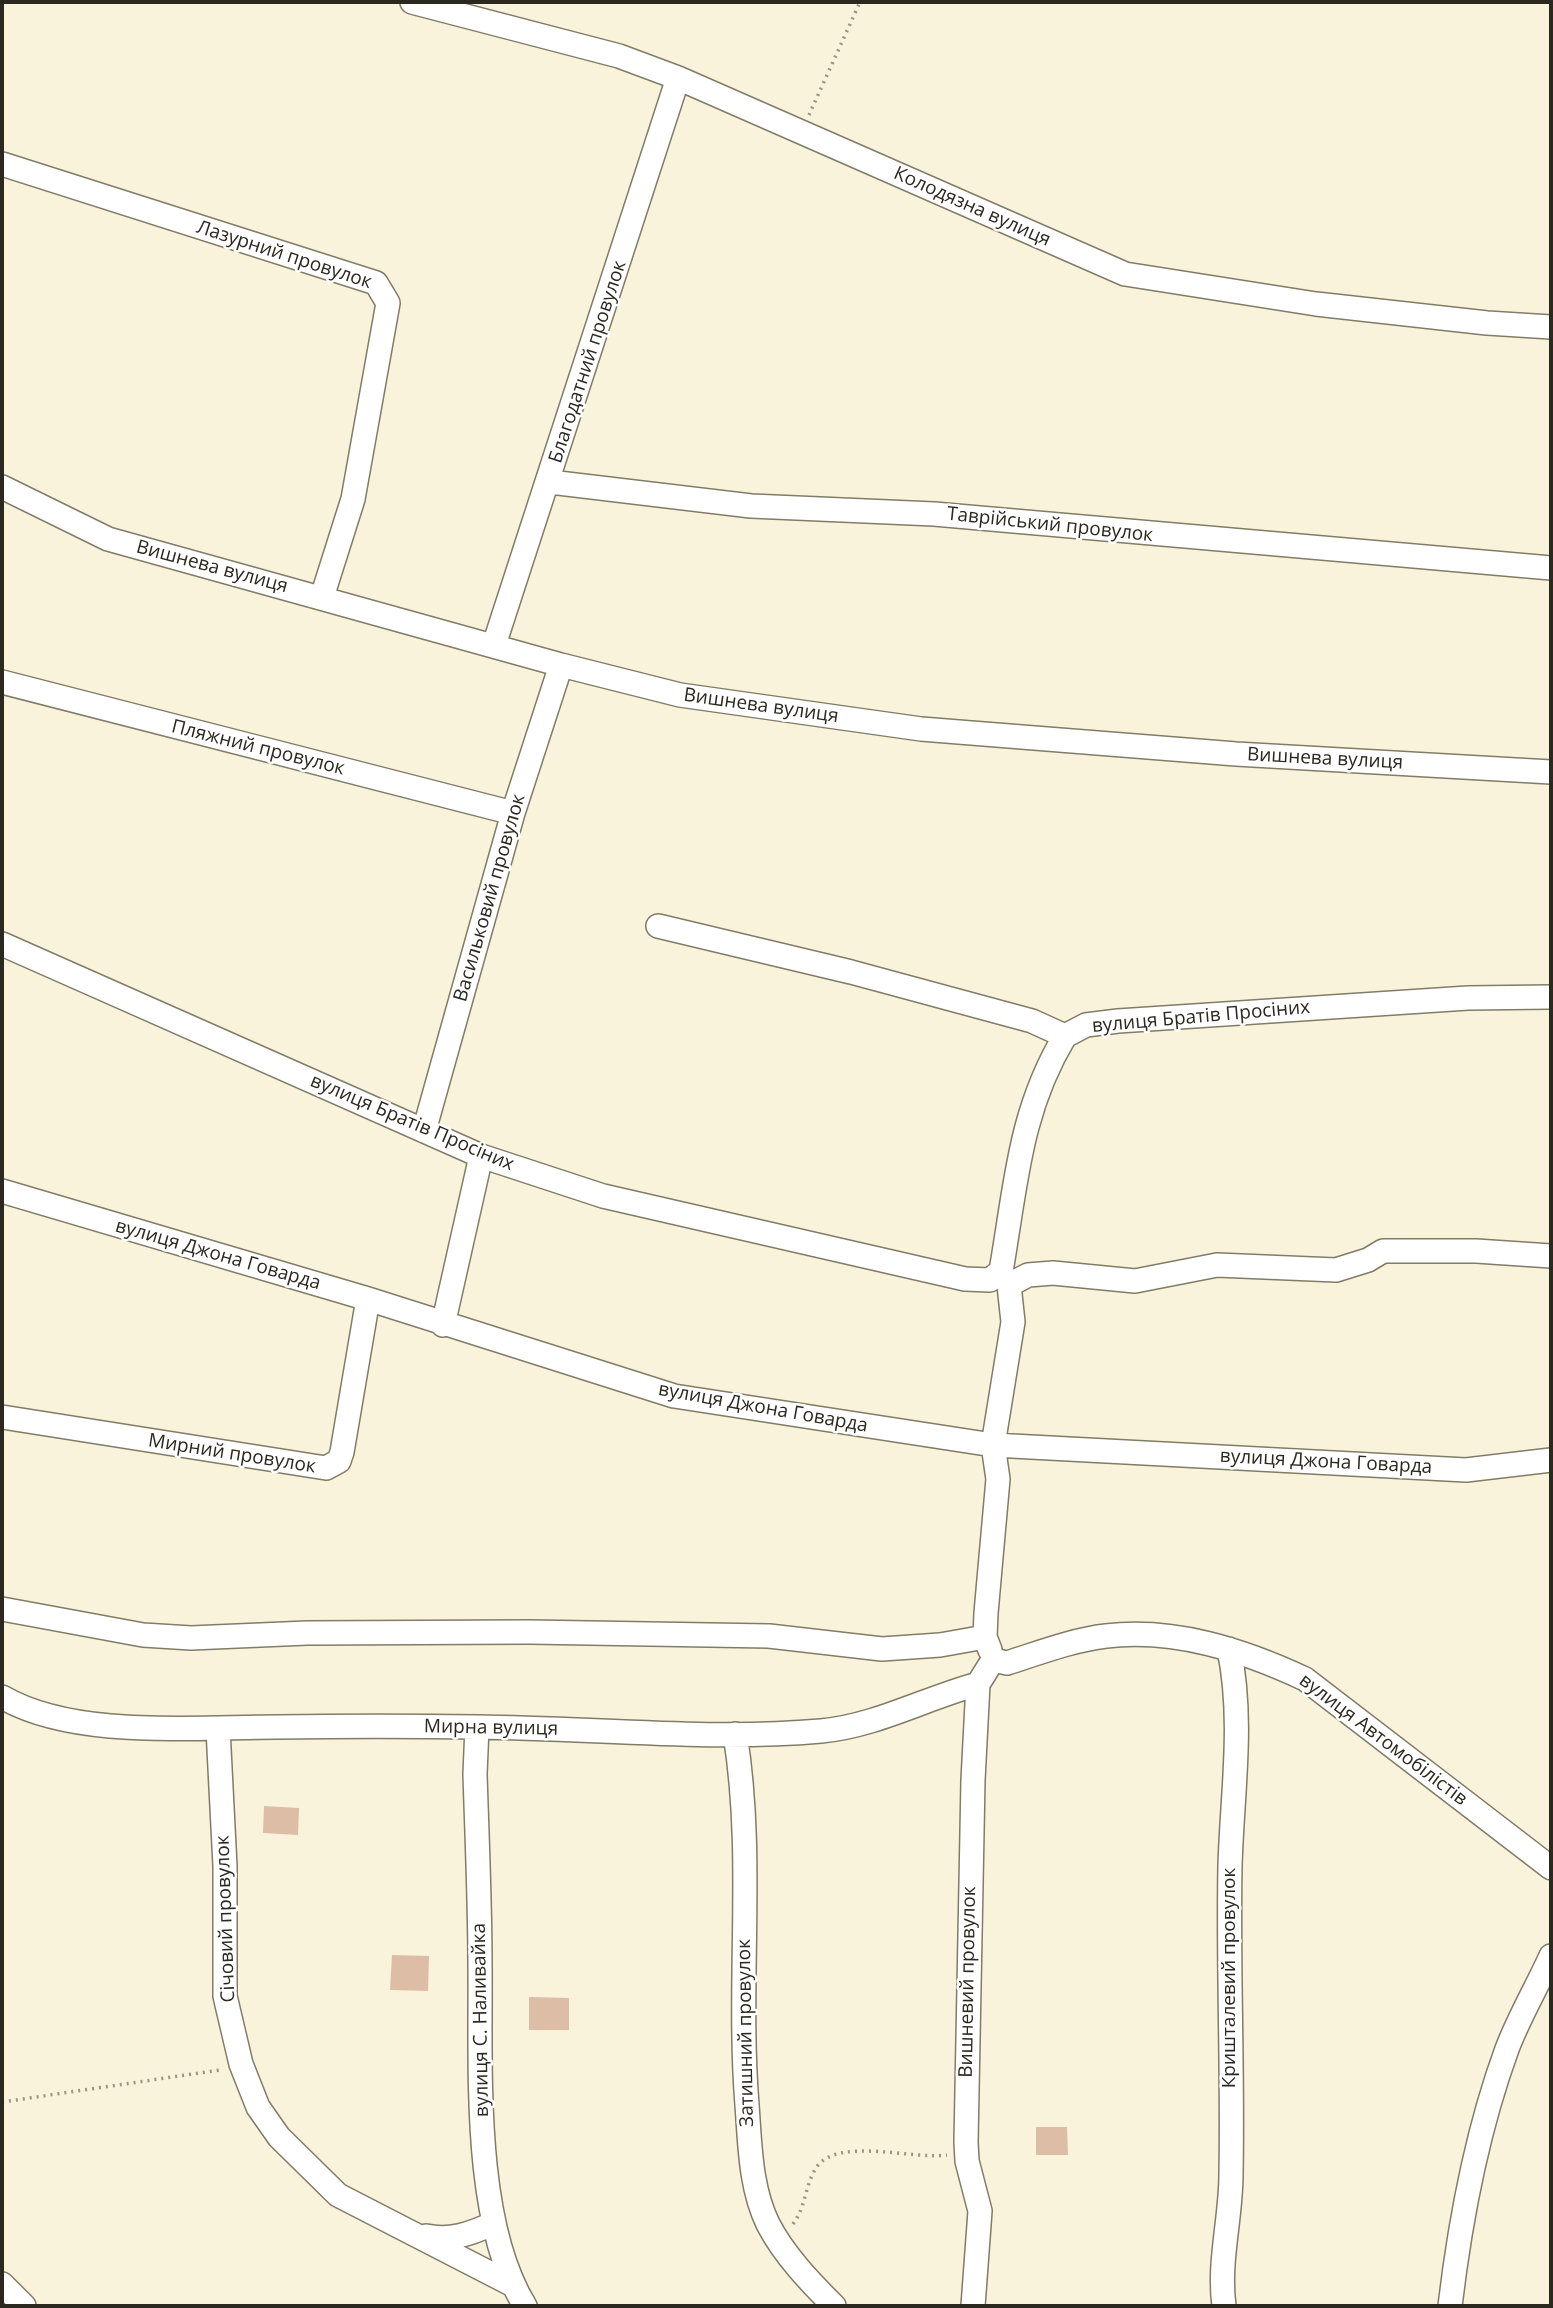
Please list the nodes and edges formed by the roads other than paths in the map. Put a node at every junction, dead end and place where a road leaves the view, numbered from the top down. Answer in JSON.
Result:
{"nodes":[{"id":1,"x":412,"y":2,"type":"edge"},
{"id":2,"x":678,"y":78,"type":"junction"},
{"id":3,"x":2,"y":164,"type":"edge"},
{"id":4,"x":1551,"y":327,"type":"edge"},
{"id":5,"x":550,"y":482,"type":"junction"},
{"id":6,"x":2,"y":486,"type":"edge"},
{"id":7,"x":1551,"y":568,"type":"edge"},
{"id":8,"x":322,"y":597,"type":"junction"},
{"id":9,"x":494,"y":645,"type":"junction"},
{"id":10,"x":561,"y":665,"type":"junction"},
{"id":11,"x":2,"y":682,"type":"edge"},
{"id":12,"x":1551,"y":772,"type":"edge"},
{"id":13,"x":513,"y":813,"type":"junction"},
{"id":14,"x":658,"y":926,"type":"dead end"},
{"id":15,"x":2,"y":944,"type":"edge"},
{"id":16,"x":1551,"y":997,"type":"edge"},
{"id":17,"x":1065,"y":1036,"type":"junction"},
{"id":18,"x":424,"y":1131,"type":"junction"},
{"id":19,"x":481,"y":1156,"type":"junction"},
{"id":20,"x":2,"y":1191,"type":"edge"},
{"id":21,"x":1551,"y":1256,"type":"edge"},
{"id":22,"x":1005,"y":1278,"type":"junction"},
{"id":23,"x":368,"y":1299,"type":"junction"},
{"id":24,"x":443,"y":1325,"type":"junction"},
{"id":25,"x":2,"y":1417,"type":"edge"},
{"id":26,"x":993,"y":1445,"type":"junction"},
{"id":27,"x":1551,"y":1460,"type":"edge"},
{"id":28,"x":2,"y":1609,"type":"edge"},
{"id":29,"x":985,"y":1637,"type":"junction"},
{"id":30,"x":1229,"y":1650,"type":"junction"},
{"id":31,"x":993,"y":1660,"type":"junction"},
{"id":32,"x":978,"y":1684,"type":"junction"},
{"id":33,"x":2,"y":1697,"type":"edge"},
{"id":34,"x":477,"y":1727,"type":"junction"},
{"id":35,"x":218,"y":1729,"type":"junction"},
{"id":36,"x":736,"y":1734,"type":"junction"},
{"id":37,"x":1551,"y":1868,"type":"edge"},
{"id":38,"x":1551,"y":1956,"type":"edge"},
{"id":39,"x":492,"y":2224,"type":"junction"},
{"id":40,"x":416,"y":2234,"type":"junction"},
{"id":41,"x":2,"y":2284,"type":"edge"},
{"id":42,"x":511,"y":2284,"type":"junction"},
{"id":43,"x":24,"y":2306,"type":"edge"},
{"id":44,"x":524,"y":2306,"type":"edge"},
{"id":45,"x":834,"y":2306,"type":"edge"},
{"id":46,"x":973,"y":2306,"type":"edge"},
{"id":47,"x":1224,"y":2306,"type":"edge"},
{"id":48,"x":1450,"y":2306,"type":"edge"}],
"edges":[{"from":1,"to":2,"type":"street","name":"Колодязна вулиця"},
{"from":2,"to":4,"type":"street","name":"Колодязна вулиця"},
{"from":2,"to":5,"type":"street","name":"Благодатний провулок"},
{"from":3,"to":8,"type":"street","name":"Лазурний провулок"},
{"from":5,"to":7,"type":"street","name":"Таврійський провулок"},
{"from":5,"to":9,"type":"street","name":"Благодатний провулок"},
{"from":6,"to":8,"type":"street","name":"Вишнева вулиця"},
{"from":8,"to":9,"type":"street","name":"Вишнева вулиця"},
{"from":9,"to":10,"type":"street","name":"Вишнева вулиця"},
{"from":10,"to":12,"type":"street","name":"Вишнева вулиця"},
{"from":10,"to":13,"type":"street","name":"Васильковий провулок"},
{"from":11,"to":13,"type":"street","name":"Пляжний провулок"},
{"from":13,"to":18,"type":"street","name":"Васильковий провулок"},
{"from":14,"to":17,"type":"street","name":"вулиця Братів Просіних"},
{"from":15,"to":18,"type":"street","name":"вулиця Братів Просіних"},
{"from":16,"to":17,"type":"street","name":"вулиця Братів Просіних"},
{"from":17,"to":22,"type":"street"},
{"from":18,"to":19,"type":"street","name":"вулиця Братів Просіних"},
{"from":19,"to":22,"type":"street","name":"вулиця Братів Просіних"},
{"from":19,"to":24,"type":"street"},
{"from":20,"to":23,"type":"street","name":"вулиця Джона Говарда"},
{"from":21,"to":22,"type":"street","name":"вулиця Братів Просіних"},
{"from":22,"to":26,"type":"street"},
{"from":23,"to":24,"type":"street","name":"вулиця Джона Говарда"},
{"from":23,"to":25,"type":"street","name":"Мирний провулок"},
{"from":24,"to":26,"type":"street","name":"вулиця Джона Говарда"},
{"from":26,"to":27,"type":"street","name":"вулиця Джона Говарда"},
{"from":26,"to":29,"type":"street"},
{"from":28,"to":29,"type":"street"},
{"from":29,"to":31,"type":"street"},
{"from":30,"to":31,"type":"street","name":"вулиця Автомобілістів"},
{"from":30,"to":37,"type":"street","name":"вулиця Автомобілістів"},
{"from":30,"to":47,"type":"street","name":"Кришталевий провулок"},
{"from":31,"to":32,"type":"street","name":"Вишневий провулок"},
{"from":32,"to":36,"type":"street","name":"Мирна вулиця"},
{"from":32,"to":46,"type":"street","name":"Вишневий провулок"},
{"from":33,"to":35,"type":"street","name":"Мирна вулиця"},
{"from":34,"to":35,"type":"street","name":"Мирна вулиця"},
{"from":34,"to":36,"type":"street","name":"Мирна вулиця"},
{"from":34,"to":39,"type":"street","name":"вулиця С. Наливайка"},
{"from":35,"to":40,"type":"street","name":"Січовий провулок"},
{"from":36,"to":45,"type":"street","name":"Затишний провулок"},
{"from":38,"to":48,"type":"street"},
{"from":39,"to":40,"type":"street","name":"Січовий провулок"},
{"from":39,"to":42,"type":"street","name":"вулиця С. Наливайка"},
{"from":40,"to":42,"type":"street","name":"Січовий провулок"},
{"from":41,"to":43,"type":"street"},
{"from":42,"to":44,"type":"street","name":"вулиця С. Наливайка"}]}
